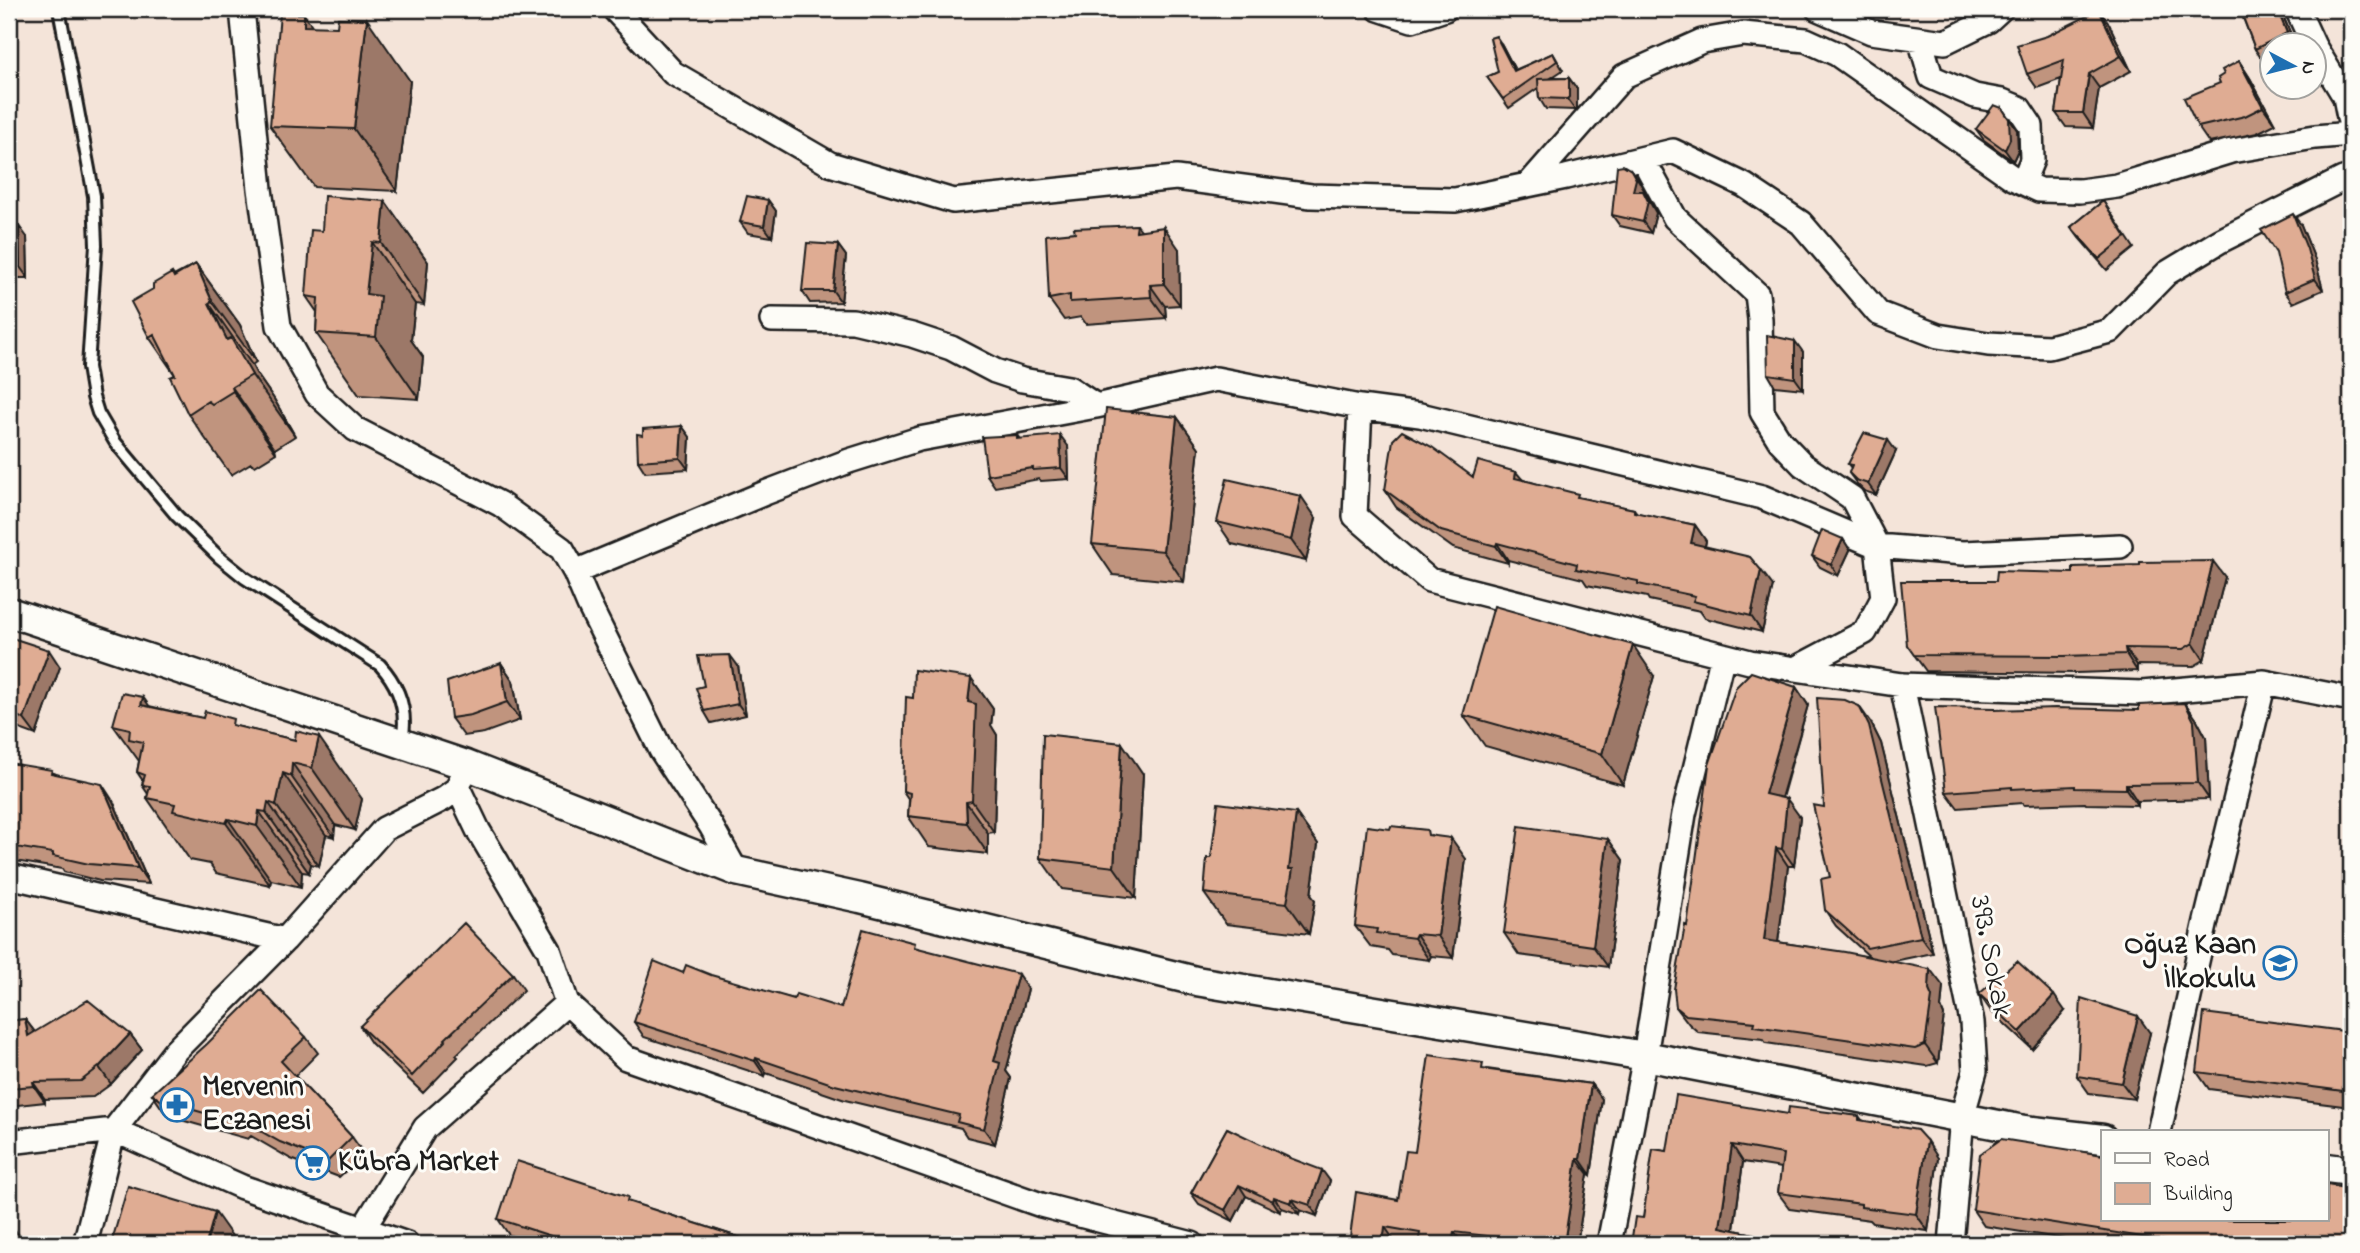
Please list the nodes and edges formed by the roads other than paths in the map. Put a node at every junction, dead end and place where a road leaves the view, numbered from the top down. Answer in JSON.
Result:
{"nodes":[{"id":1,"x":59,"y":9,"type":"edge"},
{"id":2,"x":242,"y":9,"type":"edge"},
{"id":3,"x":614,"y":9,"type":"edge"},
{"id":4,"x":1379,"y":9,"type":"edge"},
{"id":5,"x":1445,"y":9,"type":"edge"},
{"id":6,"x":1818,"y":9,"type":"edge"},
{"id":7,"x":2001,"y":9,"type":"edge"},
{"id":8,"x":2297,"y":9,"type":"edge"},
{"id":9,"x":2308,"y":32,"type":"edge"},
{"id":10,"x":1920,"y":39,"type":"junction"},
{"id":11,"x":2328,"y":69,"type":"edge"},
{"id":12,"x":2351,"y":127,"type":"edge"},
{"id":13,"x":2351,"y":134,"type":"edge"},
{"id":14,"x":1643,"y":159,"type":"junction"},
{"id":15,"x":2351,"y":177,"type":"edge"},
{"id":16,"x":2023,"y":182,"type":"junction"},
{"id":17,"x":1530,"y":184,"type":"junction"},
{"id":18,"x":772,"y":320,"type":"dead end"},
{"id":19,"x":1096,"y":406,"type":"junction"},
{"id":20,"x":1360,"y":407,"type":"junction"},
{"id":21,"x":1877,"y":546,"type":"junction"},
{"id":22,"x":2120,"y":546,"type":"dead end"},
{"id":23,"x":575,"y":572,"type":"junction"},
{"id":24,"x":9,"y":612,"type":"edge"},
{"id":25,"x":1723,"y":655,"type":"junction"},
{"id":26,"x":1795,"y":669,"type":"junction"},
{"id":27,"x":2264,"y":682,"type":"junction"},
{"id":28,"x":1902,"y":685,"type":"junction"},
{"id":29,"x":2351,"y":699,"type":"edge"},
{"id":30,"x":402,"y":744,"type":"junction"},
{"id":31,"x":462,"y":777,"type":"junction"},
{"id":32,"x":736,"y":871,"type":"junction"},
{"id":33,"x":9,"y":876,"type":"edge"},
{"id":34,"x":285,"y":940,"type":"junction"},
{"id":35,"x":567,"y":1003,"type":"junction"},
{"id":36,"x":1645,"y":1056,"type":"junction"},
{"id":37,"x":1962,"y":1117,"type":"junction"},
{"id":38,"x":114,"y":1130,"type":"junction"},
{"id":39,"x":2159,"y":1130,"type":"edge"},
{"id":40,"x":2101,"y":1139,"type":"edge"},
{"id":41,"x":9,"y":1142,"type":"edge"},
{"id":42,"x":2328,"y":1168,"type":"edge"},
{"id":43,"x":2351,"y":1171,"type":"edge"},
{"id":44,"x":363,"y":1229,"type":"junction"},
{"id":45,"x":85,"y":1244,"type":"edge"},
{"id":46,"x":407,"y":1244,"type":"edge"},
{"id":47,"x":1192,"y":1244,"type":"edge"},
{"id":48,"x":1609,"y":1244,"type":"edge"},
{"id":49,"x":1951,"y":1244,"type":"edge"}],
"edges":[{"from":1,"to":30,"type":"lane"},
{"from":2,"to":23,"type":"street"},
{"from":3,"to":17,"type":"street"},
{"from":4,"to":5,"type":"street"},
{"from":6,"to":10,"type":"street"},
{"from":7,"to":10,"type":"street"},
{"from":8,"to":9,"type":"street"},
{"from":10,"to":16,"type":"street"},
{"from":11,"to":12,"type":"street"},
{"from":13,"to":16,"type":"street"},
{"from":14,"to":15,"type":"street"},
{"from":14,"to":17,"type":"street"},
{"from":14,"to":21,"type":"street"},
{"from":16,"to":17,"type":"street"},
{"from":18,"to":19,"type":"street"},
{"from":19,"to":20,"type":"street"},
{"from":19,"to":23,"type":"street"},
{"from":20,"to":21,"type":"street"},
{"from":20,"to":25,"type":"street"},
{"from":21,"to":22,"type":"street"},
{"from":21,"to":26,"type":"street"},
{"from":23,"to":32,"type":"street"},
{"from":24,"to":30,"type":"street"},
{"from":25,"to":26,"type":"street"},
{"from":25,"to":36,"type":"street"},
{"from":26,"to":28,"type":"street"},
{"from":27,"to":28,"type":"street"},
{"from":27,"to":29,"type":"street"},
{"from":27,"to":39,"type":"street"},
{"from":28,"to":37,"type":"street","name":"393. Sokak"},
{"from":30,"to":31,"type":"street"},
{"from":31,"to":32,"type":"street"},
{"from":31,"to":34,"type":"street"},
{"from":31,"to":35,"type":"street"},
{"from":32,"to":36,"type":"street"},
{"from":33,"to":34,"type":"street"},
{"from":34,"to":38,"type":"street"},
{"from":35,"to":44,"type":"street"},
{"from":35,"to":47,"type":"street"},
{"from":36,"to":37,"type":"street"},
{"from":36,"to":48,"type":"street"},
{"from":37,"to":40,"type":"street"},
{"from":37,"to":49,"type":"street","name":"393. Sokak"},
{"from":38,"to":41,"type":"street"},
{"from":38,"to":44,"type":"street"},
{"from":38,"to":45,"type":"street"},
{"from":42,"to":43,"type":"street"},
{"from":44,"to":46,"type":"street"}]}
